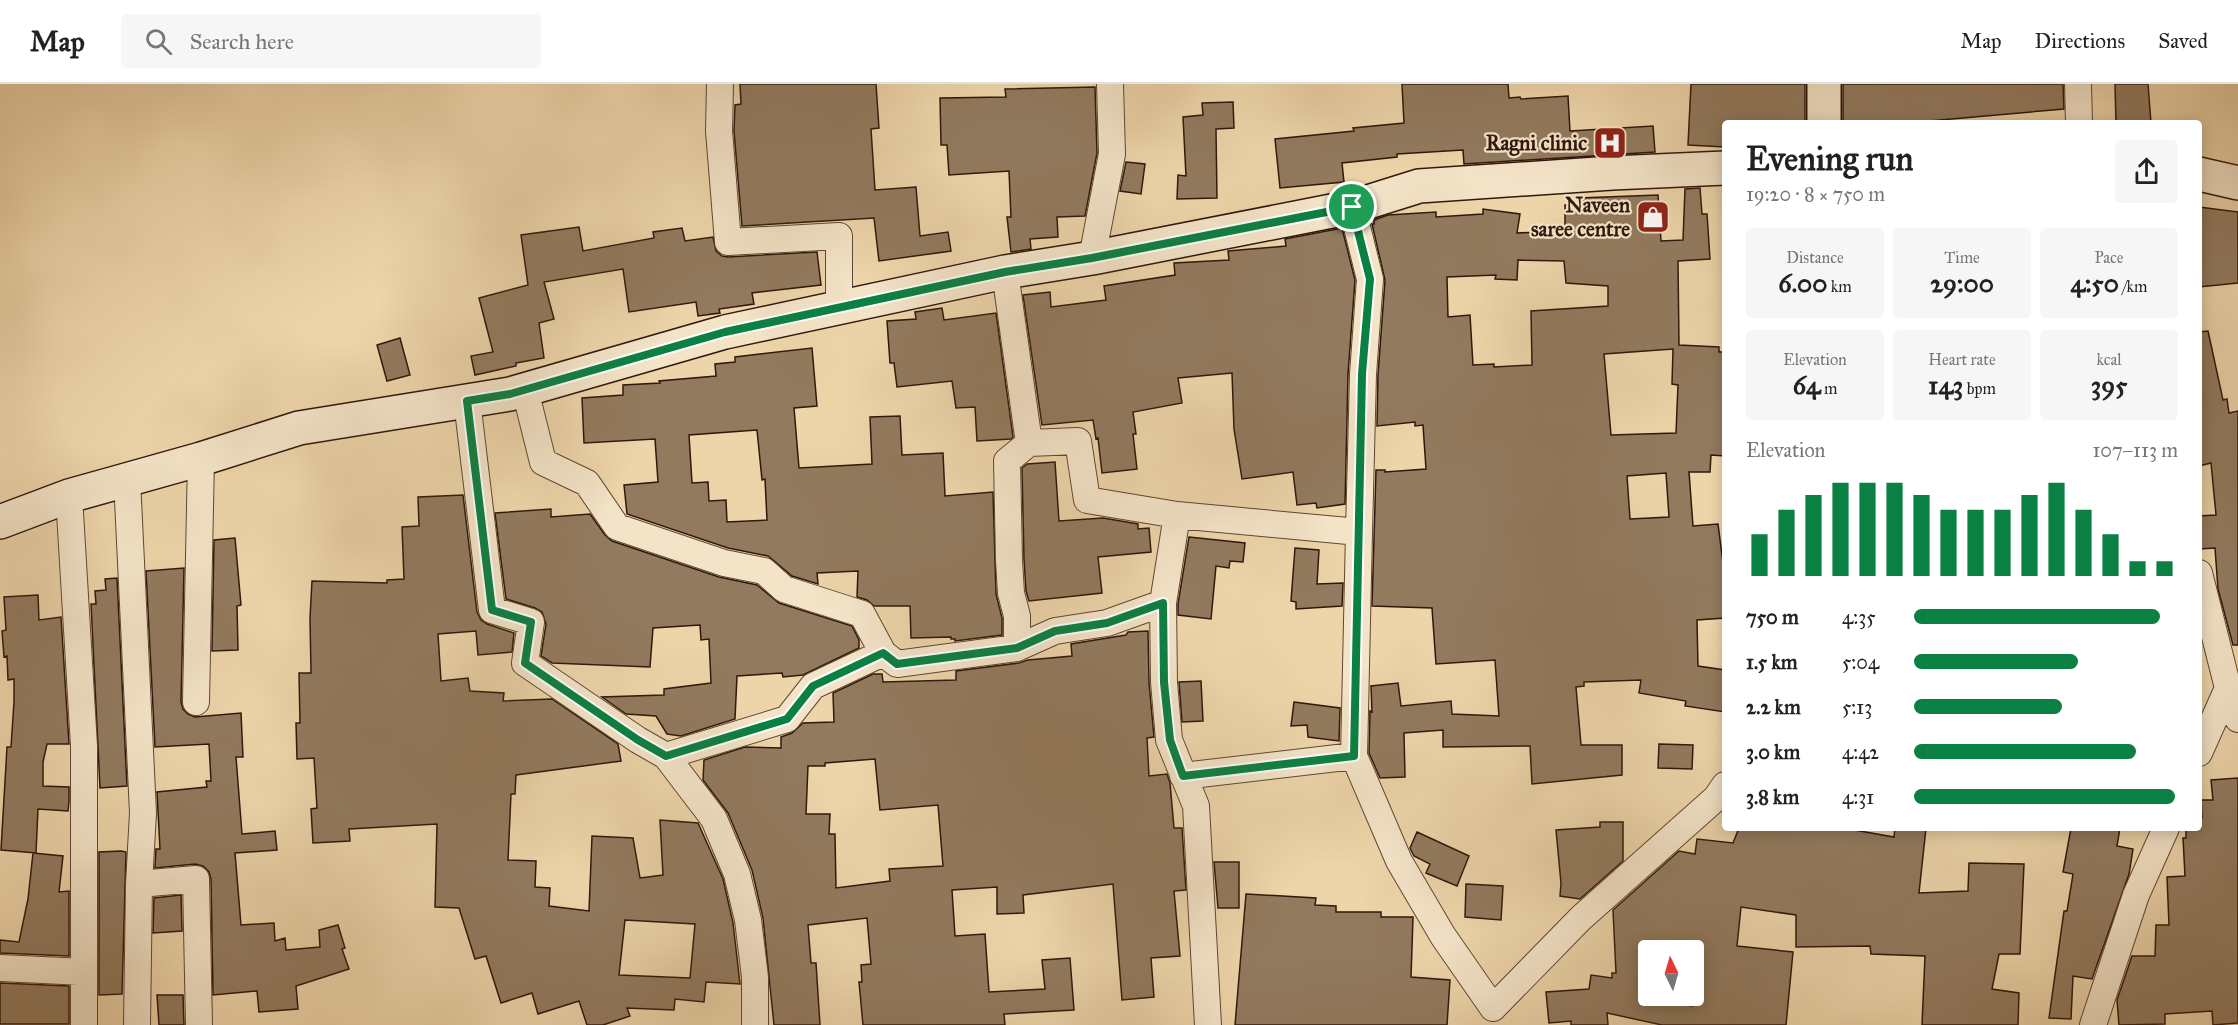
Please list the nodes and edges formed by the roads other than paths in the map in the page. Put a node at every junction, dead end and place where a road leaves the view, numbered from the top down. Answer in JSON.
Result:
{"nodes":[{"id":1,"x":720,"y":84,"type":"edge"},
{"id":2,"x":1110,"y":84,"type":"edge"},
{"id":3,"x":1824,"y":84,"type":"edge"},
{"id":4,"x":2078,"y":84,"type":"edge"},
{"id":5,"x":1824,"y":120,"type":"edge"},
{"id":6,"x":2079,"y":120,"type":"edge"},
{"id":7,"x":1722,"y":168,"type":"edge"},
{"id":8,"x":2202,"y":175,"type":"edge"},
{"id":9,"x":2238,"y":183,"type":"edge"},
{"id":10,"x":1352,"y":207,"type":"junction"},
{"id":11,"x":1092,"y":258,"type":"junction"},
{"id":12,"x":1005,"y":272,"type":"junction"},
{"id":13,"x":839,"y":309,"type":"junction"},
{"id":14,"x":525,"y":390,"type":"junction"},
{"id":15,"x":467,"y":401,"type":"junction"},
{"id":16,"x":1029,"y":443,"type":"junction"},
{"id":17,"x":201,"y":459,"type":"junction"},
{"id":18,"x":127,"y":479,"type":"junction"},
{"id":19,"x":69,"y":496,"type":"junction"},
{"id":20,"x":1177,"y":515,"type":"junction"},
{"id":21,"x":0,"y":522,"type":"edge"},
{"id":22,"x":1359,"y":532,"type":"junction"},
{"id":23,"x":2202,"y":585,"type":"edge"},
{"id":24,"x":1163,"y":603,"type":"junction"},
{"id":25,"x":1017,"y":648,"type":"junction"},
{"id":26,"x":883,"y":653,"type":"junction"},
{"id":27,"x":2228,"y":688,"type":"junction"},
{"id":28,"x":196,"y":702,"type":"dead end"},
{"id":29,"x":2238,"y":719,"type":"edge"},
{"id":30,"x":2202,"y":746,"type":"edge"},
{"id":31,"x":666,"y":756,"type":"junction"},
{"id":32,"x":1354,"y":756,"type":"junction"},
{"id":33,"x":1183,"y":776,"type":"junction"},
{"id":34,"x":1722,"y":789,"type":"edge"},
{"id":35,"x":2165,"y":831,"type":"edge"},
{"id":36,"x":139,"y":884,"type":"junction"},
{"id":37,"x":0,"y":968,"type":"edge"},
{"id":38,"x":84,"y":972,"type":"junction"},
{"id":39,"x":1491,"y":1017,"type":"edge"},
{"id":40,"x":84,"y":1025,"type":"edge"},
{"id":41,"x":137,"y":1025,"type":"edge"},
{"id":42,"x":200,"y":1025,"type":"edge"},
{"id":43,"x":755,"y":1025,"type":"edge"},
{"id":44,"x":1208,"y":1025,"type":"edge"},
{"id":45,"x":2093,"y":1025,"type":"edge"}],
"edges":[{"from":1,"to":13,"type":"street"},
{"from":2,"to":11,"type":"street"},
{"from":3,"to":5,"type":"main road"},
{"from":4,"to":6,"type":"street"},
{"from":7,"to":10,"type":"main road"},
{"from":8,"to":9,"type":"main road"},
{"from":10,"to":11,"type":"main road"},
{"from":10,"to":22,"type":"street"},
{"from":11,"to":12,"type":"main road"},
{"from":12,"to":13,"type":"main road"},
{"from":12,"to":16,"type":"street"},
{"from":13,"to":14,"type":"main road"},
{"from":14,"to":15,"type":"main road"},
{"from":14,"to":26,"type":"street"},
{"from":15,"to":17,"type":"main road"},
{"from":15,"to":31,"type":"street"},
{"from":16,"to":20,"type":"street"},
{"from":16,"to":25,"type":"street"},
{"from":17,"to":18,"type":"main road"},
{"from":17,"to":28,"type":"street"},
{"from":18,"to":19,"type":"main road"},
{"from":18,"to":36,"type":"street"},
{"from":19,"to":21,"type":"main road"},
{"from":19,"to":38,"type":"street"},
{"from":20,"to":22,"type":"street"},
{"from":20,"to":24,"type":"street"},
{"from":22,"to":32,"type":"street"},
{"from":23,"to":27,"type":"street"},
{"from":24,"to":25,"type":"street"},
{"from":24,"to":33,"type":"street"},
{"from":25,"to":26,"type":"street"},
{"from":26,"to":31,"type":"street"},
{"from":27,"to":29,"type":"street"},
{"from":27,"to":30,"type":"street"},
{"from":31,"to":43,"type":"street"},
{"from":32,"to":33,"type":"street"},
{"from":32,"to":39,"type":"street"},
{"from":33,"to":44,"type":"street"},
{"from":34,"to":39,"type":"street"},
{"from":35,"to":45,"type":"street"},
{"from":36,"to":41,"type":"street"},
{"from":36,"to":42,"type":"street"},
{"from":37,"to":38,"type":"street"},
{"from":38,"to":40,"type":"street"}]}
